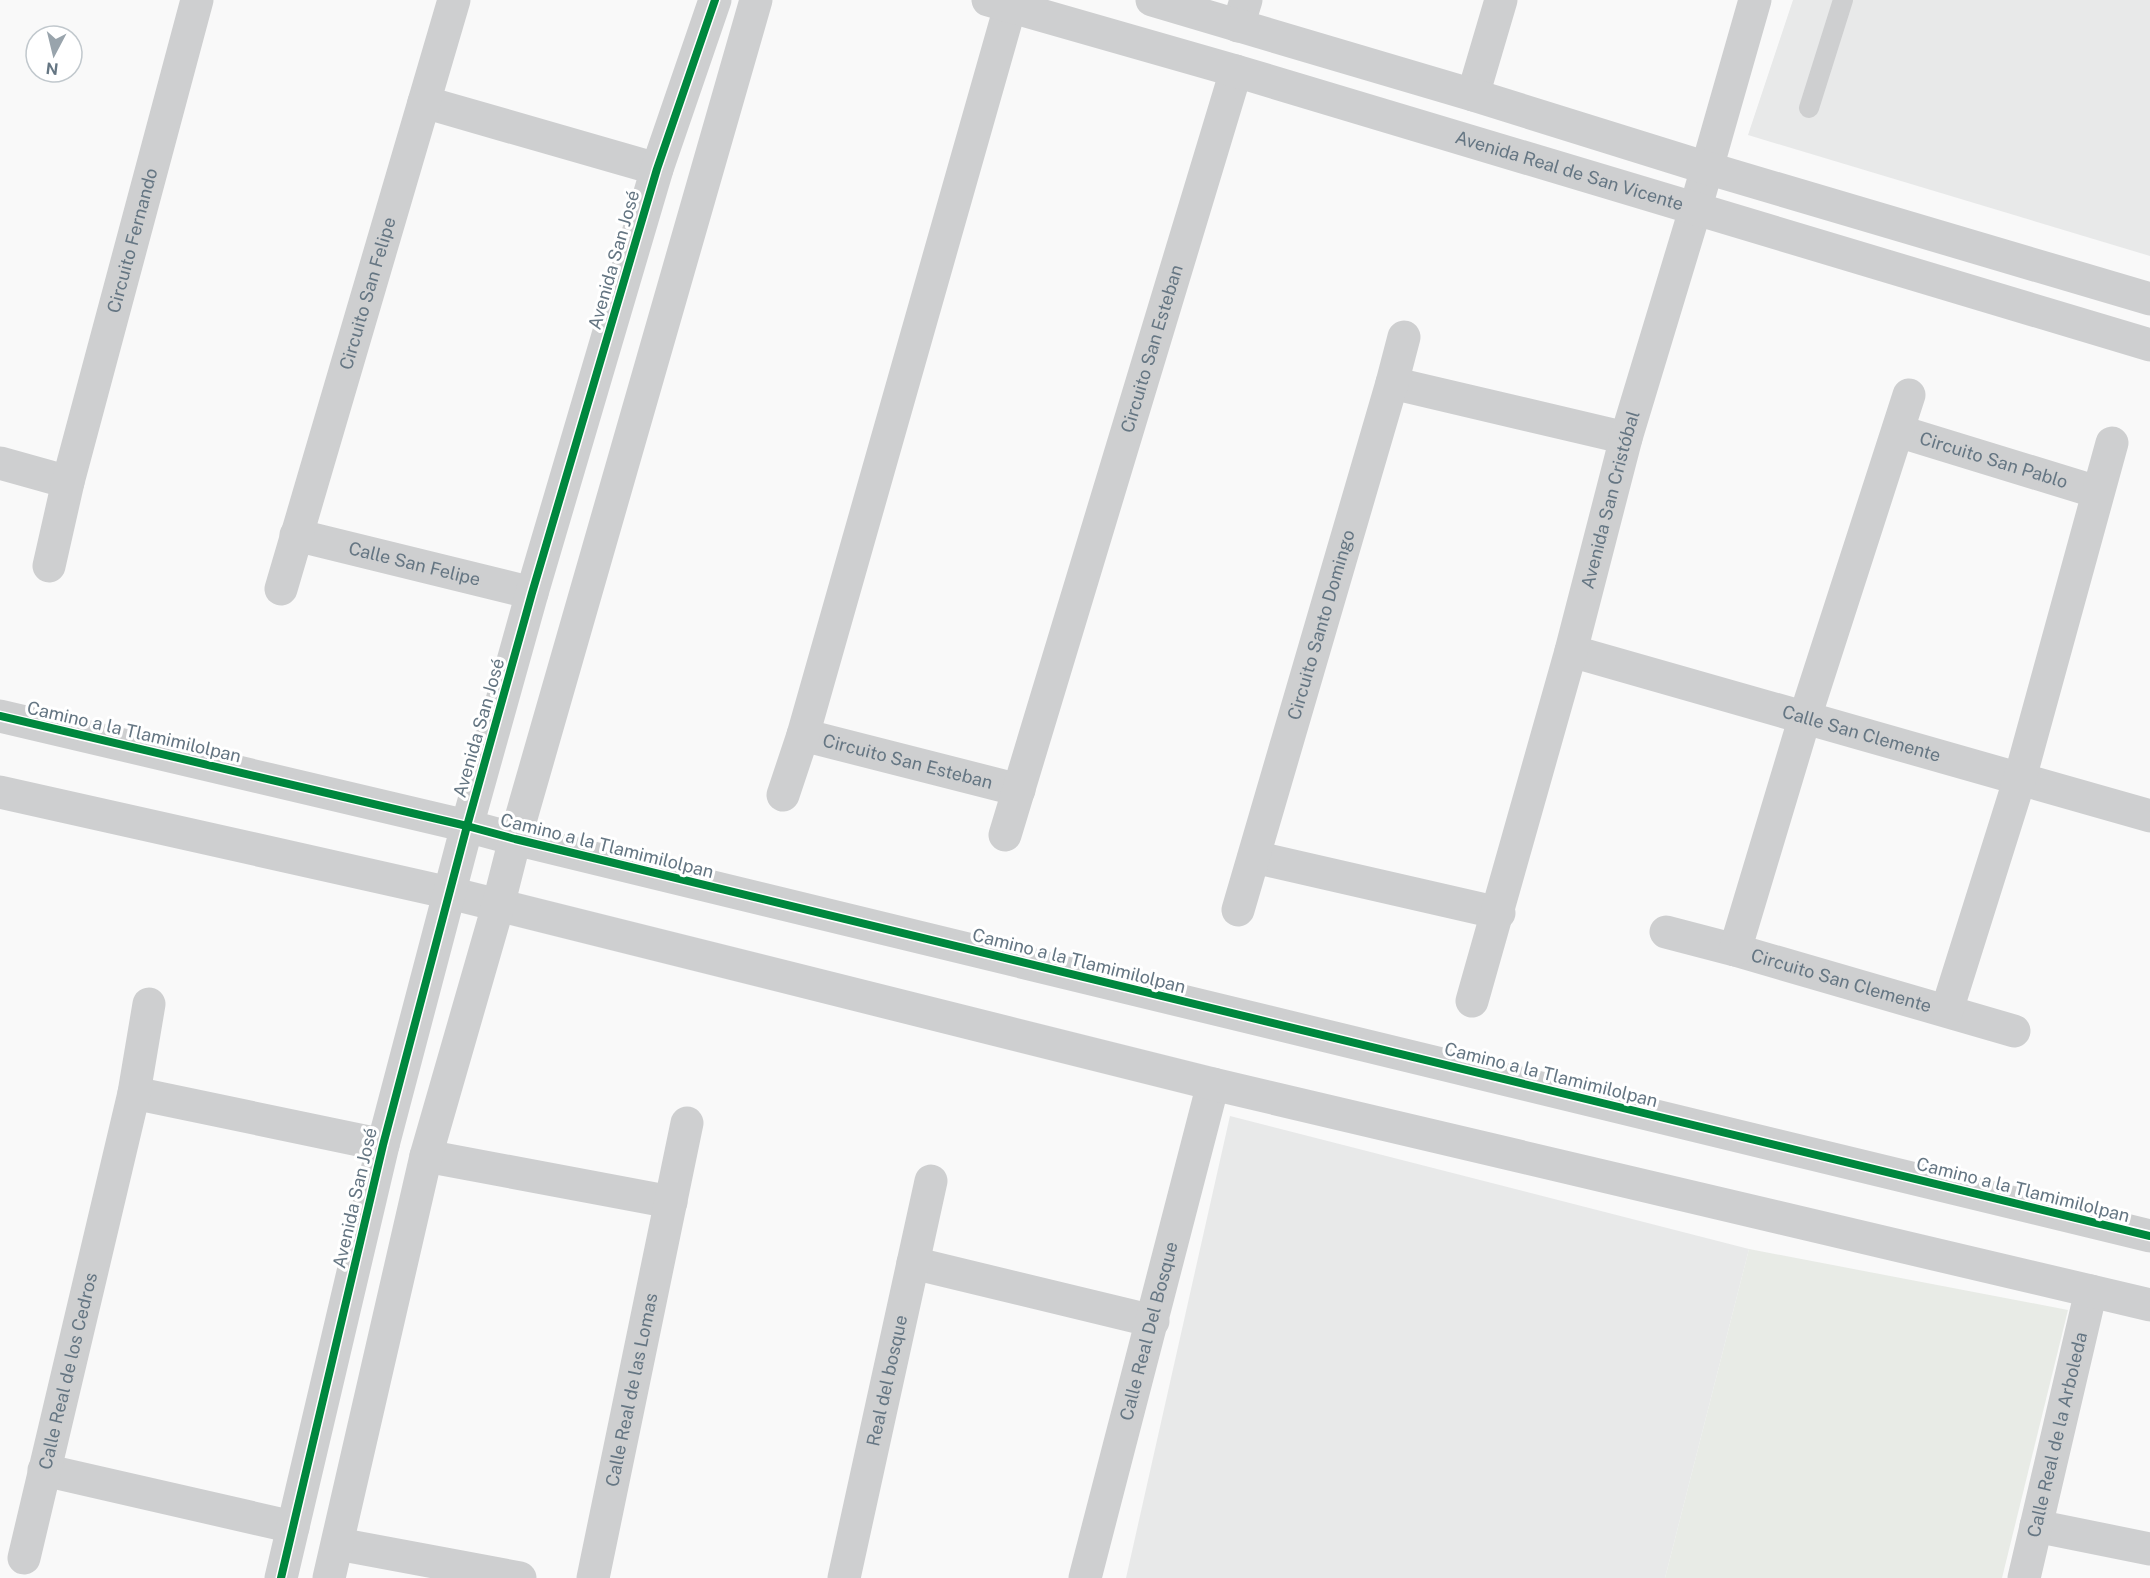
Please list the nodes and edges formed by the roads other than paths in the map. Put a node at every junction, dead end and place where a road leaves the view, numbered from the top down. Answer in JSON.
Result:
{"nodes":[{"id":1,"x":197,"y":0,"type":"edge"},
{"id":2,"x":454,"y":0,"type":"edge"},
{"id":3,"x":715,"y":0,"type":"edge"},
{"id":4,"x":756,"y":0,"type":"edge"},
{"id":5,"x":1152,"y":0,"type":"edge"},
{"id":6,"x":1500,"y":0,"type":"edge"},
{"id":7,"x":1755,"y":0,"type":"edge"},
{"id":8,"x":1844,"y":0,"type":"edge"},
{"id":9,"x":999,"y":3,"type":"edge"},
{"id":10,"x":1242,"y":13,"type":"edge"},
{"id":11,"x":1236,"y":71,"type":"junction"},
{"id":12,"x":1473,"y":95,"type":"junction"},
{"id":13,"x":424,"y":102,"type":"junction"},
{"id":14,"x":1809,"y":108,"type":"dead end"},
{"id":15,"x":1707,"y":168,"type":"junction"},
{"id":16,"x":657,"y":169,"type":"junction"},
{"id":17,"x":1695,"y":210,"type":"junction"},
{"id":18,"x":2150,"y":299,"type":"edge"},
{"id":19,"x":1404,"y":336,"type":"dead end"},
{"id":20,"x":2150,"y":345,"type":"edge"},
{"id":21,"x":1392,"y":383,"type":"junction"},
{"id":22,"x":1909,"y":395,"type":"dead end"},
{"id":23,"x":1898,"y":431,"type":"junction"},
{"id":24,"x":1626,"y":438,"type":"junction"},
{"id":25,"x":2112,"y":443,"type":"dead end"},
{"id":26,"x":0,"y":463,"type":"edge"},
{"id":27,"x":68,"y":482,"type":"junction"},
{"id":28,"x":2097,"y":492,"type":"junction"},
{"id":29,"x":296,"y":535,"type":"junction"},
{"id":30,"x":49,"y":566,"type":"dead end"},
{"id":31,"x":281,"y":589,"type":"dead end"},
{"id":32,"x":532,"y":593,"type":"junction"},
{"id":33,"x":1571,"y":651,"type":"junction"},
{"id":34,"x":0,"y":716,"type":"edge"},
{"id":35,"x":1805,"y":717,"type":"junction"},
{"id":36,"x":803,"y":735,"type":"junction"},
{"id":37,"x":2020,"y":778,"type":"junction"},
{"id":38,"x":1019,"y":790,"type":"junction"},
{"id":39,"x":0,"y":792,"type":"edge"},
{"id":40,"x":783,"y":795,"type":"dead end"},
{"id":41,"x":2150,"y":816,"type":"edge"},
{"id":42,"x":467,"y":826,"type":"junction"},
{"id":43,"x":1005,"y":835,"type":"dead end"},
{"id":44,"x":515,"y":840,"type":"junction"},
{"id":45,"x":1254,"y":857,"type":"junction"},
{"id":46,"x":450,"y":893,"type":"junction"},
{"id":47,"x":498,"y":906,"type":"junction"},
{"id":48,"x":1238,"y":910,"type":"dead end"},
{"id":49,"x":1499,"y":913,"type":"junction"},
{"id":50,"x":1666,"y":932,"type":"dead end"},
{"id":51,"x":1735,"y":950,"type":"junction"},
{"id":52,"x":1473,"y":1001,"type":"dead end"},
{"id":53,"x":149,"y":1004,"type":"dead end"},
{"id":54,"x":1947,"y":1010,"type":"junction"},
{"id":55,"x":2014,"y":1031,"type":"dead end"},
{"id":56,"x":1213,"y":1084,"type":"junction"},
{"id":57,"x":134,"y":1093,"type":"junction"},
{"id":58,"x":687,"y":1123,"type":"dead end"},
{"id":59,"x":383,"y":1145,"type":"junction"},
{"id":60,"x":426,"y":1156,"type":"junction"},
{"id":61,"x":931,"y":1181,"type":"dead end"},
{"id":62,"x":671,"y":1202,"type":"junction"},
{"id":63,"x":2150,"y":1236,"type":"edge"},
{"id":64,"x":913,"y":1263,"type":"junction"},
{"id":65,"x":2091,"y":1291,"type":"junction"},
{"id":66,"x":2150,"y":1305,"type":"edge"},
{"id":67,"x":1154,"y":1321,"type":"junction"},
{"id":68,"x":44,"y":1470,"type":"junction"},
{"id":69,"x":2036,"y":1526,"type":"junction"},
{"id":70,"x":293,"y":1527,"type":"junction"},
{"id":71,"x":338,"y":1544,"type":"junction"},
{"id":72,"x":2150,"y":1550,"type":"edge"},
{"id":73,"x":24,"y":1558,"type":"dead end"},
{"id":74,"x":281,"y":1578,"type":"edge"},
{"id":75,"x":329,"y":1578,"type":"edge"},
{"id":76,"x":520,"y":1578,"type":"edge"},
{"id":77,"x":593,"y":1578,"type":"edge"},
{"id":78,"x":844,"y":1578,"type":"edge"},
{"id":79,"x":1085,"y":1578,"type":"edge"},
{"id":80,"x":2024,"y":1578,"type":"edge"}],
"edges":[{"from":1,"to":27,"type":"street","name":"Circuito Fernando"},
{"from":2,"to":13,"type":"street","name":"Circuito San Felipe"},
{"from":3,"to":16,"type":"street","name":"Avenida San José"},
{"from":4,"to":44,"type":"street"},
{"from":5,"to":10,"type":"street"},
{"from":6,"to":12,"type":"street"},
{"from":7,"to":15,"type":"street","name":"Avenida San Cristóbal"},
{"from":8,"to":14,"type":"lane"},
{"from":9,"to":11,"type":"street","name":"Avenida Real de San Vicente"},
{"from":9,"to":36,"type":"street","name":"Circuito San Esteban"},
{"from":10,"to":12,"type":"street"},
{"from":11,"to":17,"type":"street","name":"Avenida Real de San Vicente"},
{"from":11,"to":38,"type":"street","name":"Circuito San Esteban"},
{"from":12,"to":15,"type":"street"},
{"from":13,"to":16,"type":"street"},
{"from":13,"to":29,"type":"street","name":"Circuito San Felipe"},
{"from":15,"to":17,"type":"street","name":"Avenida San Cristóbal"},
{"from":15,"to":18,"type":"street"},
{"from":16,"to":32,"type":"street","name":"Avenida San José"},
{"from":17,"to":20,"type":"street","name":"Avenida Real de San Vicente"},
{"from":17,"to":24,"type":"street","name":"Avenida San Cristóbal"},
{"from":19,"to":21,"type":"street","name":"Circuito Santo Domingo"},
{"from":21,"to":24,"type":"street"},
{"from":21,"to":45,"type":"street","name":"Circuito Santo Domingo"},
{"from":22,"to":23,"type":"street"},
{"from":23,"to":28,"type":"street","name":"Circuito San Pablo"},
{"from":23,"to":35,"type":"street","name":"Circuito San Pablo"},
{"from":24,"to":33,"type":"street","name":"Avenida San Cristóbal"},
{"from":25,"to":28,"type":"street"},
{"from":26,"to":27,"type":"street"},
{"from":27,"to":30,"type":"street","name":"Circuito Fernando"},
{"from":28,"to":37,"type":"street"},
{"from":29,"to":31,"type":"street","name":"Circuito San Felipe"},
{"from":29,"to":32,"type":"street","name":"Calle San Felipe"},
{"from":32,"to":42,"type":"street","name":"Avenida San José"},
{"from":33,"to":35,"type":"street","name":"Calle San Clemente"},
{"from":33,"to":49,"type":"street","name":"Avenida San Cristóbal"},
{"from":34,"to":42,"type":"street","name":"Camino a la Tlamimilolpan"},
{"from":35,"to":37,"type":"street","name":"Calle San Clemente"},
{"from":35,"to":51,"type":"street","name":"Circuito San Clemente"},
{"from":36,"to":38,"type":"street","name":"Circuito San Esteban"},
{"from":36,"to":40,"type":"street"},
{"from":37,"to":41,"type":"street","name":"Calle San Clemente"},
{"from":37,"to":54,"type":"street","name":"Circuito San Clemente"},
{"from":38,"to":43,"type":"street"},
{"from":39,"to":46,"type":"street"},
{"from":42,"to":44,"type":"street","name":"Camino a la Tlamimilolpan"},
{"from":42,"to":46,"type":"street","name":"Avenida San José"},
{"from":44,"to":47,"type":"street"},
{"from":44,"to":63,"type":"street","name":"Camino a la Tlamimilolpan"},
{"from":45,"to":48,"type":"street","name":"Circuito Santo Domingo"},
{"from":45,"to":49,"type":"street"},
{"from":46,"to":47,"type":"street"},
{"from":46,"to":59,"type":"street","name":"Avenida San José"},
{"from":47,"to":56,"type":"street"},
{"from":47,"to":60,"type":"street"},
{"from":49,"to":52,"type":"street","name":"Avenida San Cristóbal"},
{"from":50,"to":51,"type":"street"},
{"from":51,"to":54,"type":"street","name":"Circuito San Clemente"},
{"from":53,"to":57,"type":"street","name":"Calle Real de los Cedros"},
{"from":54,"to":55,"type":"street"},
{"from":56,"to":65,"type":"street"},
{"from":56,"to":67,"type":"street","name":"Calle Real Del Bosque"},
{"from":57,"to":59,"type":"street"},
{"from":57,"to":68,"type":"street","name":"Calle Real de los Cedros"},
{"from":58,"to":62,"type":"street","name":"Calle Real de las Lomas"},
{"from":59,"to":70,"type":"street","name":"Avenida San José"},
{"from":60,"to":62,"type":"street"},
{"from":60,"to":71,"type":"street"},
{"from":61,"to":64,"type":"street","name":"Real del bosque"},
{"from":62,"to":77,"type":"street","name":"Calle Real de las Lomas"},
{"from":64,"to":67,"type":"street"},
{"from":64,"to":78,"type":"street","name":"Real del bosque"},
{"from":65,"to":66,"type":"street"},
{"from":65,"to":69,"type":"street","name":"Calle Real de la Arboleda"},
{"from":67,"to":79,"type":"street","name":"Calle Real Del Bosque"},
{"from":68,"to":70,"type":"street","name":"Calle Real de los Cedros"},
{"from":68,"to":73,"type":"street"},
{"from":69,"to":72,"type":"street"},
{"from":69,"to":80,"type":"street","name":"Calle Real de la Arboleda"},
{"from":70,"to":74,"type":"street","name":"Avenida San José"},
{"from":71,"to":75,"type":"street"},
{"from":71,"to":76,"type":"street"}]}
